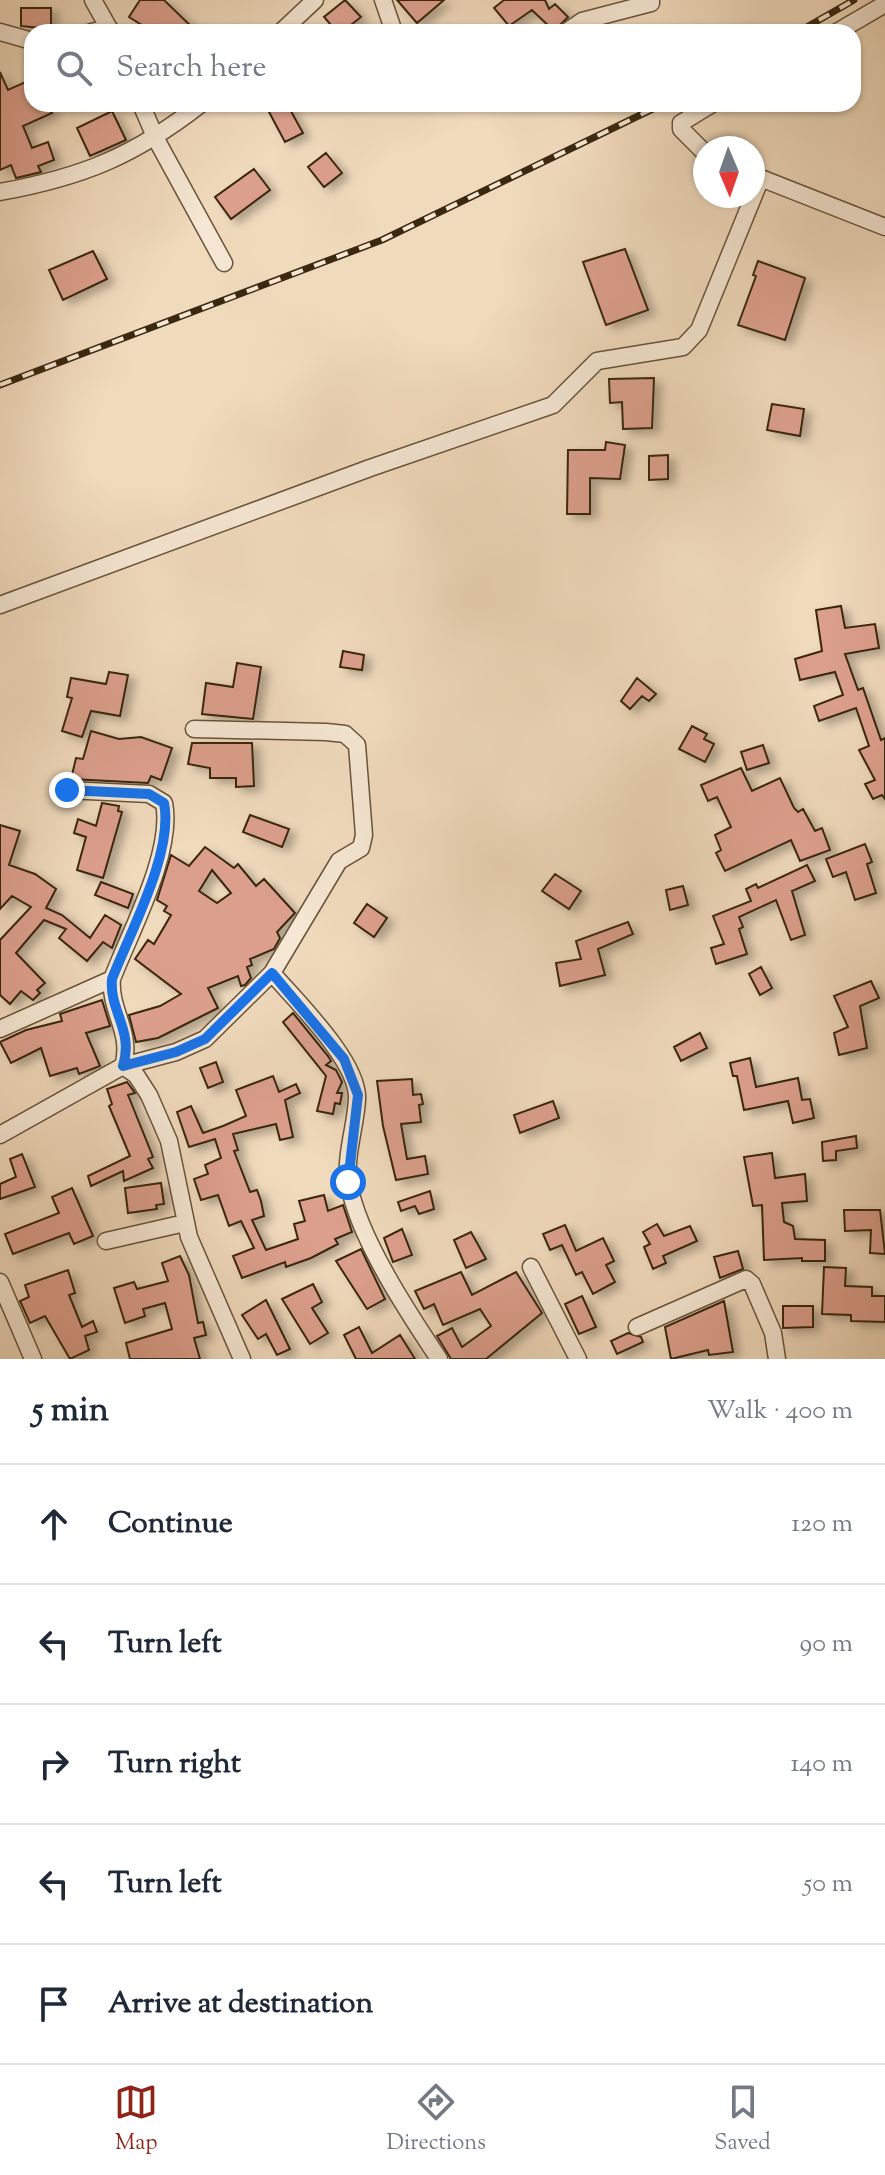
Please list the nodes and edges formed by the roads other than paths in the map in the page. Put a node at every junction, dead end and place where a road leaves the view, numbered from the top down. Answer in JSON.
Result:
{"nodes":[{"id":1,"x":93,"y":0,"type":"edge"},
{"id":2,"x":315,"y":0,"type":"edge"},
{"id":3,"x":383,"y":0,"type":"edge"},
{"id":4,"x":651,"y":0,"type":"edge"},
{"id":5,"x":885,"y":4,"type":"edge"},
{"id":6,"x":107,"y":24,"type":"edge"},
{"id":7,"x":290,"y":24,"type":"edge"},
{"id":8,"x":391,"y":24,"type":"edge"},
{"id":9,"x":578,"y":24,"type":"edge"},
{"id":10,"x":851,"y":24,"type":"edge"},
{"id":11,"x":0,"y":32,"type":"edge"},
{"id":12,"x":24,"y":39,"type":"edge"},
{"id":13,"x":144,"y":112,"type":"edge"},
{"id":14,"x":191,"y":112,"type":"edge"},
{"id":15,"x":699,"y":112,"type":"edge"},
{"id":16,"x":156,"y":139,"type":"junction"},
{"id":17,"x":693,"y":145,"type":"edge"},
{"id":18,"x":765,"y":179,"type":"edge"},
{"id":19,"x":0,"y":192,"type":"edge"},
{"id":20,"x":745,"y":208,"type":"edge"},
{"id":21,"x":885,"y":227,"type":"edge"},
{"id":22,"x":224,"y":263,"type":"dead end"},
{"id":23,"x":0,"y":605,"type":"edge"},
{"id":24,"x":194,"y":729,"type":"dead end"},
{"id":25,"x":67,"y":790,"type":"dead end"},
{"id":26,"x":272,"y":973,"type":"junction"},
{"id":27,"x":112,"y":979,"type":"junction"},
{"id":28,"x":0,"y":1029,"type":"edge"},
{"id":29,"x":123,"y":1066,"type":"junction"},
{"id":30,"x":0,"y":1135,"type":"edge"},
{"id":31,"x":185,"y":1223,"type":"junction"},
{"id":32,"x":106,"y":1241,"type":"dead end"},
{"id":33,"x":531,"y":1267,"type":"dead end"},
{"id":34,"x":0,"y":1282,"type":"edge"},
{"id":35,"x":637,"y":1327,"type":"dead end"},
{"id":36,"x":436,"y":1358,"type":"edge"},
{"id":37,"x":33,"y":1359,"type":"edge"},
{"id":38,"x":242,"y":1359,"type":"edge"},
{"id":39,"x":578,"y":1359,"type":"edge"},
{"id":40,"x":777,"y":1359,"type":"edge"}],
"edges":[{"from":1,"to":6,"type":"street"},
{"from":2,"to":7,"type":"street"},
{"from":3,"to":8,"type":"street"},
{"from":4,"to":9,"type":"street"},
{"from":5,"to":10,"type":"street"},
{"from":11,"to":12,"type":"street"},
{"from":13,"to":16,"type":"street"},
{"from":14,"to":16,"type":"street"},
{"from":15,"to":17,"type":"street"},
{"from":16,"to":19,"type":"street"},
{"from":16,"to":22,"type":"street"},
{"from":18,"to":21,"type":"street"},
{"from":20,"to":23,"type":"street"},
{"from":24,"to":26,"type":"street"},
{"from":25,"to":27,"type":"street"},
{"from":26,"to":29,"type":"street"},
{"from":26,"to":36,"type":"street"},
{"from":27,"to":28,"type":"street"},
{"from":27,"to":29,"type":"street"},
{"from":29,"to":30,"type":"street"},
{"from":29,"to":31,"type":"street"},
{"from":31,"to":32,"type":"street"},
{"from":31,"to":38,"type":"street"},
{"from":33,"to":39,"type":"street"},
{"from":34,"to":37,"type":"street"},
{"from":35,"to":40,"type":"street"}]}
